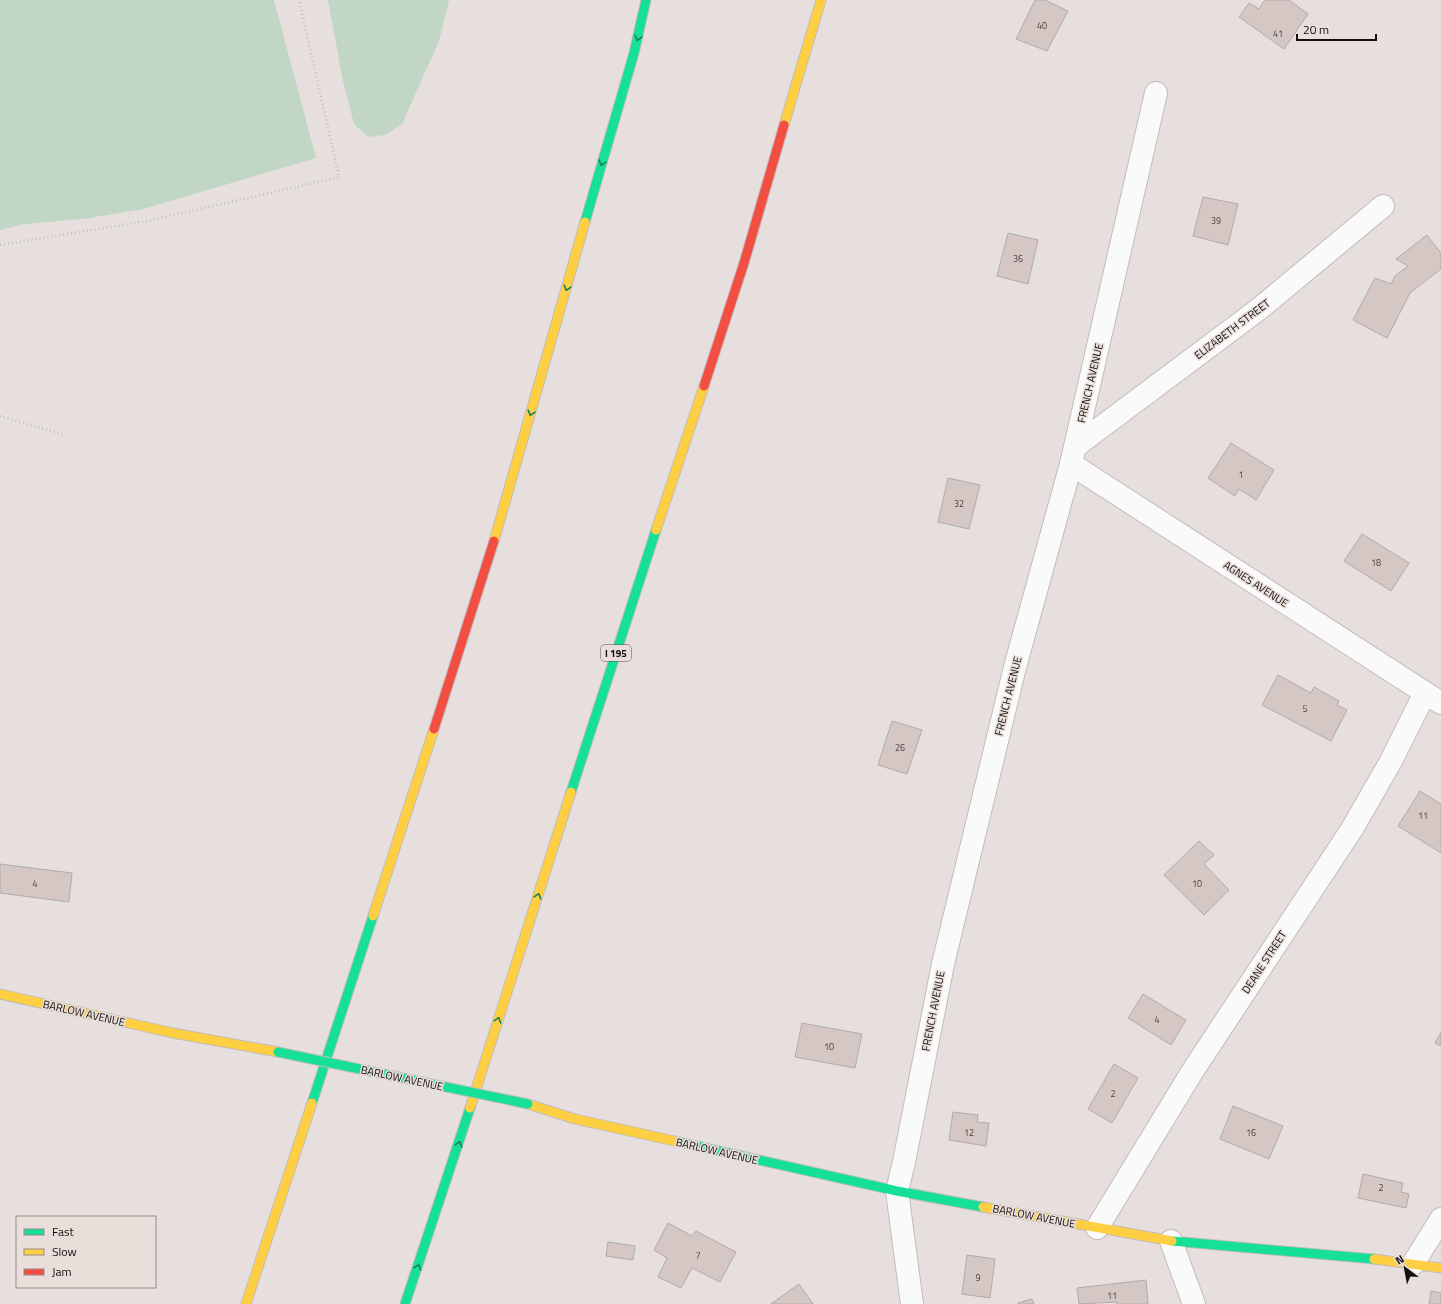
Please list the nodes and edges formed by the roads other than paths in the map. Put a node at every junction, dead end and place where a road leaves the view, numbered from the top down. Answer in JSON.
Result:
{"nodes":[{"id":1,"x":646,"y":0,"type":"edge"},
{"id":2,"x":821,"y":0,"type":"edge"},
{"id":3,"x":1156,"y":93,"type":"dead end"},
{"id":4,"x":1383,"y":206,"type":"dead end"},
{"id":5,"x":1074,"y":455,"type":"junction"},
{"id":6,"x":1433,"y":698,"type":"edge"},
{"id":7,"x":0,"y":994,"type":"edge"},
{"id":8,"x":897,"y":1191,"type":"junction"},
{"id":9,"x":1441,"y":1219,"type":"edge"},
{"id":10,"x":1097,"y":1228,"type":"junction"},
{"id":11,"x":1171,"y":1241,"type":"junction"},
{"id":12,"x":1412,"y":1264,"type":"junction"},
{"id":13,"x":1441,"y":1268,"type":"edge"},
{"id":14,"x":246,"y":1304,"type":"edge"},
{"id":15,"x":405,"y":1304,"type":"edge"},
{"id":16,"x":912,"y":1304,"type":"edge"},
{"id":17,"x":1194,"y":1304,"type":"edge"}],
"edges":[{"from":1,"to":14,"type":"main road","one_way":true},
{"from":15,"to":2,"type":"main road","number":"I 195","one_way":true},
{"from":3,"to":5,"type":"street","name":"FRENCH AVENUE"},
{"from":4,"to":5,"type":"street","name":"ELIZABETH STREET"},
{"from":5,"to":6,"type":"street","name":"AGNES AVENUE"},
{"from":5,"to":8,"type":"street","name":"FRENCH AVENUE"},
{"from":6,"to":10,"type":"street","name":"DEANE STREET"},
{"from":7,"to":8,"type":"main road","name":"BARLOW AVENUE","bridge":true},
{"from":8,"to":10,"type":"main road","name":"BARLOW AVENUE"},
{"from":8,"to":16,"type":"street","name":"FRENCH AVENUE"},
{"from":9,"to":12,"type":"street"},
{"from":10,"to":11,"type":"main road","name":"BARLOW AVENUE"},
{"from":11,"to":12,"type":"main road","name":"BARLOW AVENUE"},
{"from":11,"to":17,"type":"street"},
{"from":12,"to":13,"type":"main road","name":"BARLOW AVENUE"}]}
